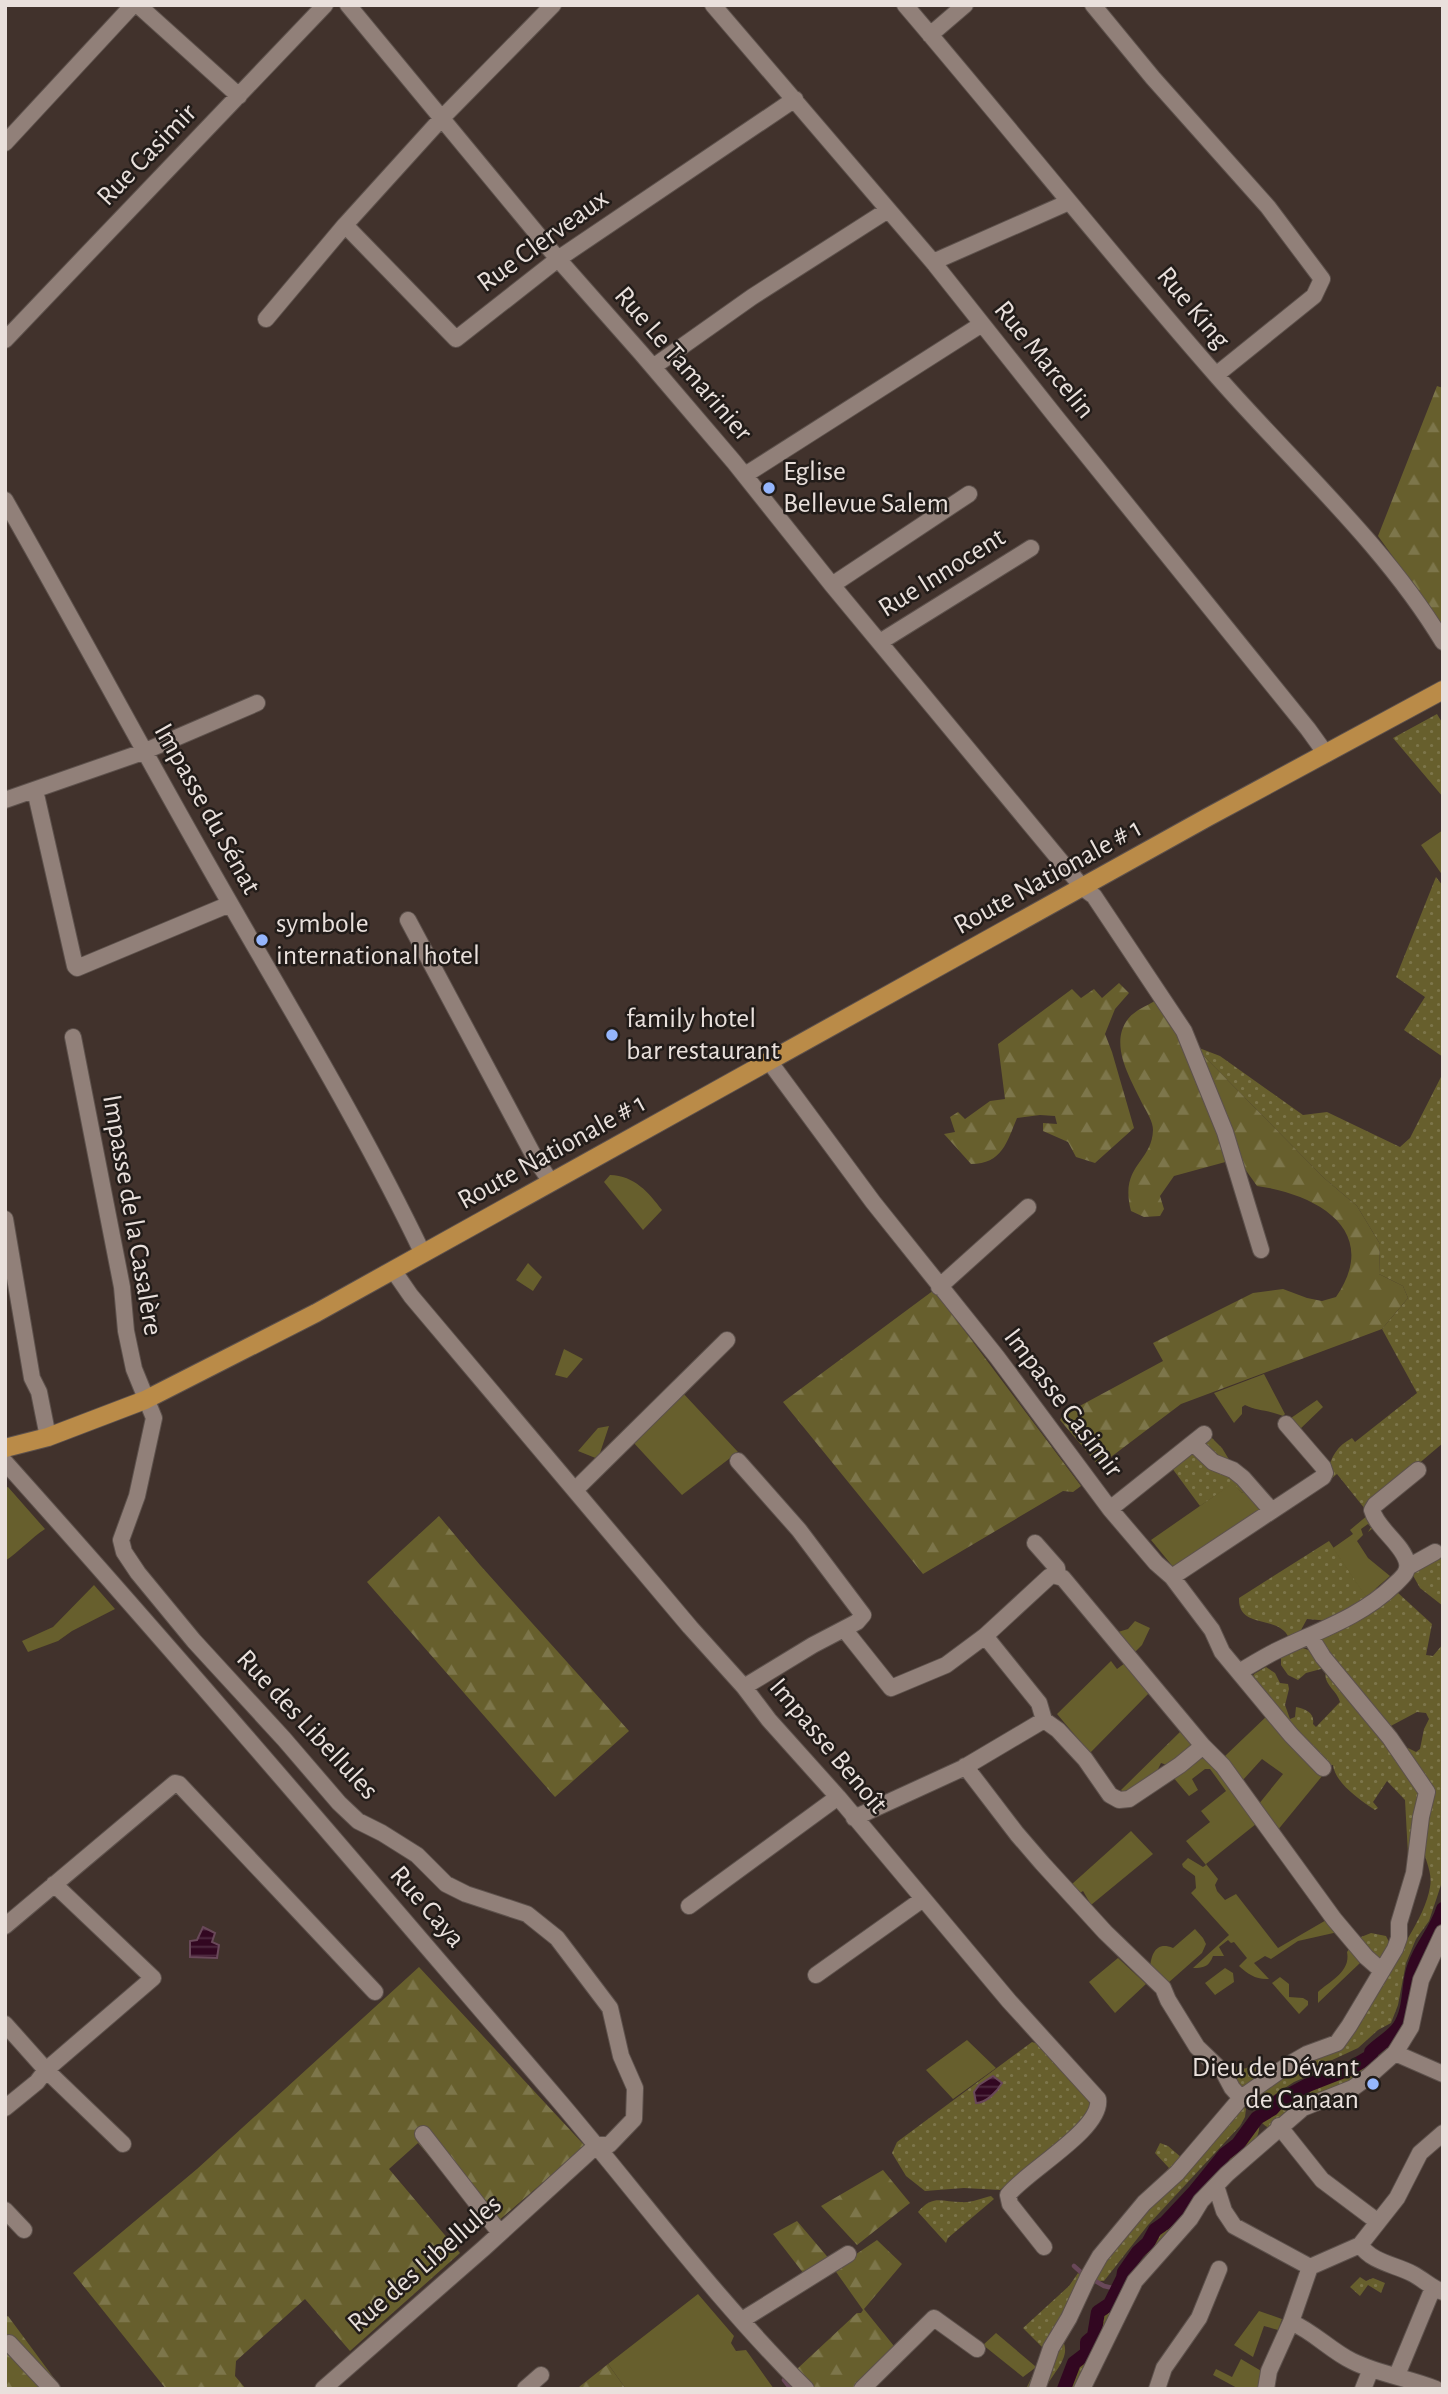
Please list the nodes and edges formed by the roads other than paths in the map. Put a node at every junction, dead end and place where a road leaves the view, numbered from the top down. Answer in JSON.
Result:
{"nodes":[{"id":1,"x":135,"y":5,"type":"edge"},
{"id":2,"x":325,"y":5,"type":"edge"},
{"id":3,"x":348,"y":5,"type":"edge"},
{"id":4,"x":553,"y":5,"type":"edge"},
{"id":5,"x":713,"y":5,"type":"edge"},
{"id":6,"x":905,"y":5,"type":"edge"},
{"id":7,"x":965,"y":5,"type":"edge"},
{"id":8,"x":1093,"y":5,"type":"edge"},
{"id":9,"x":930,"y":35,"type":"junction"},
{"id":10,"x":239,"y":96,"type":"junction"},
{"id":11,"x":795,"y":99,"type":"junction"},
{"id":12,"x":442,"y":118,"type":"junction"},
{"id":13,"x":5,"y":143,"type":"edge"},
{"id":14,"x":1069,"y":202,"type":"junction"},
{"id":15,"x":888,"y":210,"type":"junction"},
{"id":16,"x":345,"y":225,"type":"junction"},
{"id":17,"x":558,"y":259,"type":"junction"},
{"id":18,"x":933,"y":261,"type":"junction"},
{"id":19,"x":266,"y":319,"type":"dead end"},
{"id":20,"x":982,"y":324,"type":"junction"},
{"id":21,"x":5,"y":340,"type":"edge"},
{"id":22,"x":653,"y":367,"type":"junction"},
{"id":23,"x":1216,"y":376,"type":"junction"},
{"id":24,"x":745,"y":475,"type":"junction"},
{"id":25,"x":970,"y":494,"type":"dead end"},
{"id":26,"x":5,"y":500,"type":"edge"},
{"id":27,"x":1031,"y":548,"type":"dead end"},
{"id":28,"x":832,"y":585,"type":"junction"},
{"id":29,"x":880,"y":642,"type":"junction"},
{"id":30,"x":1443,"y":642,"type":"edge"},
{"id":31,"x":1443,"y":690,"type":"edge"},
{"id":32,"x":257,"y":703,"type":"dead end"},
{"id":33,"x":143,"y":752,"type":"junction"},
{"id":34,"x":1326,"y":754,"type":"junction"},
{"id":35,"x":35,"y":790,"type":"junction"},
{"id":36,"x":5,"y":800,"type":"edge"},
{"id":37,"x":1083,"y":888,"type":"junction"},
{"id":38,"x":230,"y":904,"type":"junction"},
{"id":39,"x":408,"y":920,"type":"dead end"},
{"id":40,"x":73,"y":1037,"type":"dead end"},
{"id":41,"x":769,"y":1061,"type":"junction"},
{"id":42,"x":551,"y":1182,"type":"junction"},
{"id":43,"x":1028,"y":1207,"type":"dead end"},
{"id":44,"x":5,"y":1219,"type":"edge"},
{"id":45,"x":1261,"y":1250,"type":"dead end"},
{"id":46,"x":423,"y":1254,"type":"junction"},
{"id":47,"x":393,"y":1270,"type":"junction"},
{"id":48,"x":940,"y":1287,"type":"junction"},
{"id":49,"x":727,"y":1340,"type":"dead end"},
{"id":50,"x":145,"y":1400,"type":"junction"},
{"id":51,"x":1286,"y":1424,"type":"dead end"},
{"id":52,"x":48,"y":1437,"type":"junction"},
{"id":53,"x":5,"y":1448,"type":"edge"},
{"id":54,"x":737,"y":1461,"type":"dead end"},
{"id":55,"x":5,"y":1462,"type":"edge"},
{"id":56,"x":1418,"y":1470,"type":"dead end"},
{"id":57,"x":575,"y":1490,"type":"junction"},
{"id":58,"x":1110,"y":1508,"type":"junction"},
{"id":59,"x":1272,"y":1511,"type":"junction"},
{"id":60,"x":1035,"y":1543,"type":"dead end"},
{"id":61,"x":1440,"y":1549,"type":"edge"},
{"id":62,"x":1408,"y":1567,"type":"junction"},
{"id":63,"x":1058,"y":1576,"type":"junction"},
{"id":64,"x":1171,"y":1577,"type":"junction"},
{"id":65,"x":844,"y":1629,"type":"junction"},
{"id":66,"x":985,"y":1636,"type":"junction"},
{"id":67,"x":1310,"y":1636,"type":"junction"},
{"id":68,"x":1239,"y":1672,"type":"junction"},
{"id":69,"x":744,"y":1687,"type":"junction"},
{"id":70,"x":1044,"y":1720,"type":"junction"},
{"id":71,"x":1203,"y":1746,"type":"junction"},
{"id":72,"x":965,"y":1766,"type":"junction"},
{"id":73,"x":1323,"y":1768,"type":"dead end"},
{"id":74,"x":838,"y":1797,"type":"junction"},
{"id":75,"x":854,"y":1818,"type":"junction"},
{"id":76,"x":54,"y":1884,"type":"junction"},
{"id":77,"x":923,"y":1899,"type":"junction"},
{"id":78,"x":689,"y":1906,"type":"dead end"},
{"id":79,"x":5,"y":1926,"type":"edge"},
{"id":80,"x":1443,"y":1933,"type":"edge"},
{"id":81,"x":1382,"y":1971,"type":"junction"},
{"id":82,"x":816,"y":1975,"type":"dead end"},
{"id":83,"x":375,"y":1992,"type":"dead end"},
{"id":84,"x":5,"y":2024,"type":"edge"},
{"id":85,"x":1395,"y":2053,"type":"junction"},
{"id":86,"x":1441,"y":2069,"type":"edge"},
{"id":87,"x":46,"y":2070,"type":"junction"},
{"id":88,"x":1241,"y":2098,"type":"junction"},
{"id":89,"x":5,"y":2108,"type":"edge"},
{"id":90,"x":1279,"y":2126,"type":"junction"},
{"id":91,"x":1443,"y":2133,"type":"edge"},
{"id":92,"x":423,"y":2134,"type":"dead end"},
{"id":93,"x":124,"y":2144,"type":"dead end"},
{"id":94,"x":597,"y":2145,"type":"junction"},
{"id":95,"x":1216,"y":2186,"type":"junction"},
{"id":96,"x":5,"y":2210,"type":"edge"},
{"id":97,"x":1378,"y":2222,"type":"junction"},
{"id":98,"x":24,"y":2230,"type":"dead end"},
{"id":99,"x":500,"y":2233,"type":"junction"},
{"id":100,"x":1360,"y":2245,"type":"junction"},
{"id":101,"x":1044,"y":2247,"type":"dead end"},
{"id":102,"x":848,"y":2254,"type":"dead end"},
{"id":103,"x":1310,"y":2267,"type":"junction"},
{"id":104,"x":1219,"y":2269,"type":"dead end"},
{"id":105,"x":1438,"y":2290,"type":"edge"},
{"id":106,"x":742,"y":2320,"type":"junction"},
{"id":107,"x":1291,"y":2322,"type":"junction"},
{"id":108,"x":9,"y":2343,"type":"dead end"},
{"id":109,"x":977,"y":2349,"type":"dead end"},
{"id":110,"x":1371,"y":2369,"type":"junction"},
{"id":111,"x":541,"y":2375,"type":"dead end"},
{"id":112,"x":1397,"y":2375,"type":"junction"},
{"id":113,"x":52,"y":2389,"type":"edge"},
{"id":114,"x":323,"y":2389,"type":"edge"},
{"id":115,"x":525,"y":2389,"type":"edge"},
{"id":116,"x":806,"y":2389,"type":"edge"},
{"id":117,"x":862,"y":2389,"type":"edge"},
{"id":118,"x":1037,"y":2389,"type":"edge"},
{"id":119,"x":1082,"y":2389,"type":"edge"},
{"id":120,"x":1157,"y":2389,"type":"edge"},
{"id":121,"x":1266,"y":2389,"type":"edge"},
{"id":122,"x":1363,"y":2389,"type":"edge"},
{"id":123,"x":1436,"y":2389,"type":"edge"}],
"edges":[{"from":1,"to":10,"type":"street"},
{"from":1,"to":13,"type":"street"},
{"from":2,"to":10,"type":"street","name":"Rue Casimir"},
{"from":3,"to":12,"type":"street","name":"Rue Le Tamarinier"},
{"from":4,"to":12,"type":"street"},
{"from":5,"to":11,"type":"street","name":"Rue Marcelin"},
{"from":6,"to":9,"type":"street","name":"Rue King"},
{"from":7,"to":9,"type":"street"},
{"from":8,"to":23,"type":"street"},
{"from":9,"to":14,"type":"street","name":"Rue King"},
{"from":10,"to":21,"type":"street","name":"Rue Casimir"},
{"from":11,"to":15,"type":"street","name":"Rue Marcelin"},
{"from":11,"to":17,"type":"street","name":"Rue Clerveaux"},
{"from":12,"to":16,"type":"street"},
{"from":12,"to":17,"type":"street","name":"Rue Le Tamarinier"},
{"from":14,"to":18,"type":"street"},
{"from":14,"to":23,"type":"street","name":"Rue King"},
{"from":15,"to":18,"type":"street","name":"Rue Marcelin"},
{"from":15,"to":22,"type":"street"},
{"from":16,"to":17,"type":"street","name":"Rue Clerveaux"},
{"from":16,"to":19,"type":"street"},
{"from":17,"to":22,"type":"street","name":"Rue Le Tamarinier"},
{"from":18,"to":20,"type":"street","name":"Rue Marcelin"},
{"from":20,"to":24,"type":"street"},
{"from":20,"to":34,"type":"street","name":"Rue Marcelin"},
{"from":22,"to":24,"type":"street","name":"Rue Le Tamarinier"},
{"from":23,"to":30,"type":"street","name":"Rue King"},
{"from":24,"to":28,"type":"street","name":"Rue Le Tamarinier"},
{"from":25,"to":28,"type":"street"},
{"from":26,"to":33,"type":"street","name":"Impasse du Sénat"},
{"from":27,"to":29,"type":"street","name":"Rue Innocent"},
{"from":28,"to":29,"type":"street","name":"Rue Le Tamarinier"},
{"from":29,"to":37,"type":"street","name":"Rue Le Tamarinier"},
{"from":31,"to":34,"type":"main road","name":"Route Nationale # 1"},
{"from":32,"to":33,"type":"street"},
{"from":33,"to":35,"type":"street"},
{"from":33,"to":38,"type":"street","name":"Impasse du Sénat"},
{"from":34,"to":37,"type":"main road","name":"Route Nationale # 1"},
{"from":35,"to":36,"type":"street"},
{"from":35,"to":38,"type":"street"},
{"from":37,"to":41,"type":"main road","name":"Route Nationale # 1"},
{"from":37,"to":45,"type":"street","name":"Rue Le Tamarinier"},
{"from":38,"to":46,"type":"street","name":"Impasse du Sénat"},
{"from":39,"to":42,"type":"street"},
{"from":40,"to":50,"type":"street","name":"Impasse de la Casalère"},
{"from":41,"to":42,"type":"main road","name":"Route Nationale # 1"},
{"from":41,"to":48,"type":"street","name":"Impasse Casimir"},
{"from":42,"to":46,"type":"main road","name":"Route Nationale # 1"},
{"from":43,"to":48,"type":"street"},
{"from":44,"to":52,"type":"street"},
{"from":46,"to":47,"type":"main road","name":"Route Nationale # 1"},
{"from":47,"to":50,"type":"main road","name":"Route Nationale # 1"},
{"from":47,"to":57,"type":"street","name":"Impasse Benoît"},
{"from":48,"to":58,"type":"street","name":"Impasse Casimir"},
{"from":49,"to":57,"type":"street"},
{"from":50,"to":52,"type":"main road","name":"Route Nationale # 1"},
{"from":50,"to":94,"type":"street","name":"Rue des Libellules"},
{"from":51,"to":59,"type":"street"},
{"from":52,"to":53,"type":"main road","name":"Route Nationale # 1"},
{"from":54,"to":65,"type":"street"},
{"from":55,"to":94,"type":"street","name":"Rue Caya"},
{"from":56,"to":62,"type":"street"},
{"from":57,"to":69,"type":"street","name":"Impasse Benoît"},
{"from":58,"to":59,"type":"street"},
{"from":58,"to":64,"type":"street","name":"Impasse Casimir"},
{"from":59,"to":64,"type":"street"},
{"from":60,"to":63,"type":"street"},
{"from":61,"to":62,"type":"street"},
{"from":62,"to":67,"type":"street"},
{"from":63,"to":66,"type":"street"},
{"from":63,"to":71,"type":"street"},
{"from":64,"to":68,"type":"street","name":"Impasse Casimir"},
{"from":65,"to":66,"type":"street"},
{"from":65,"to":69,"type":"street"},
{"from":66,"to":70,"type":"street"},
{"from":67,"to":68,"type":"street"},
{"from":67,"to":81,"type":"street"},
{"from":68,"to":73,"type":"street","name":"Impasse Casimir"},
{"from":69,"to":74,"type":"street","name":"Impasse Benoît"},
{"from":70,"to":71,"type":"street"},
{"from":70,"to":72,"type":"street"},
{"from":71,"to":81,"type":"street"},
{"from":72,"to":75,"type":"street"},
{"from":72,"to":88,"type":"street"},
{"from":74,"to":75,"type":"street","name":"Impasse Benoît"},
{"from":74,"to":78,"type":"street"},
{"from":75,"to":77,"type":"street","name":"Impasse Benoît"},
{"from":76,"to":79,"type":"street"},
{"from":76,"to":83,"type":"street"},
{"from":76,"to":87,"type":"street"},
{"from":77,"to":82,"type":"street"},
{"from":77,"to":101,"type":"street","name":"Impasse Benoît"},
{"from":80,"to":85,"type":"street"},
{"from":81,"to":88,"type":"street"},
{"from":84,"to":87,"type":"street"},
{"from":85,"to":86,"type":"street"},
{"from":85,"to":90,"type":"street"},
{"from":87,"to":89,"type":"street"},
{"from":87,"to":93,"type":"street"},
{"from":88,"to":118,"type":"street"},
{"from":90,"to":95,"type":"street"},
{"from":90,"to":97,"type":"street"},
{"from":91,"to":97,"type":"street"},
{"from":92,"to":99,"type":"street"},
{"from":94,"to":99,"type":"street","name":"Rue des Libellules"},
{"from":94,"to":106,"type":"street","name":"Rue Caya"},
{"from":95,"to":103,"type":"street"},
{"from":95,"to":119,"type":"street"},
{"from":96,"to":98,"type":"street"},
{"from":97,"to":100,"type":"street"},
{"from":99,"to":114,"type":"street","name":"Rue des Libellules"},
{"from":100,"to":103,"type":"street"},
{"from":100,"to":105,"type":"street"},
{"from":102,"to":106,"type":"street"},
{"from":103,"to":107,"type":"street"},
{"from":104,"to":120,"type":"street"},
{"from":105,"to":112,"type":"street"},
{"from":106,"to":116,"type":"street","name":"Rue Caya"},
{"from":107,"to":110,"type":"street"},
{"from":107,"to":121,"type":"street"},
{"from":108,"to":113,"type":"street"},
{"from":109,"to":117,"type":"street"},
{"from":110,"to":112,"type":"street"},
{"from":110,"to":122,"type":"street"},
{"from":111,"to":115,"type":"street"},
{"from":112,"to":123,"type":"street"}]}
